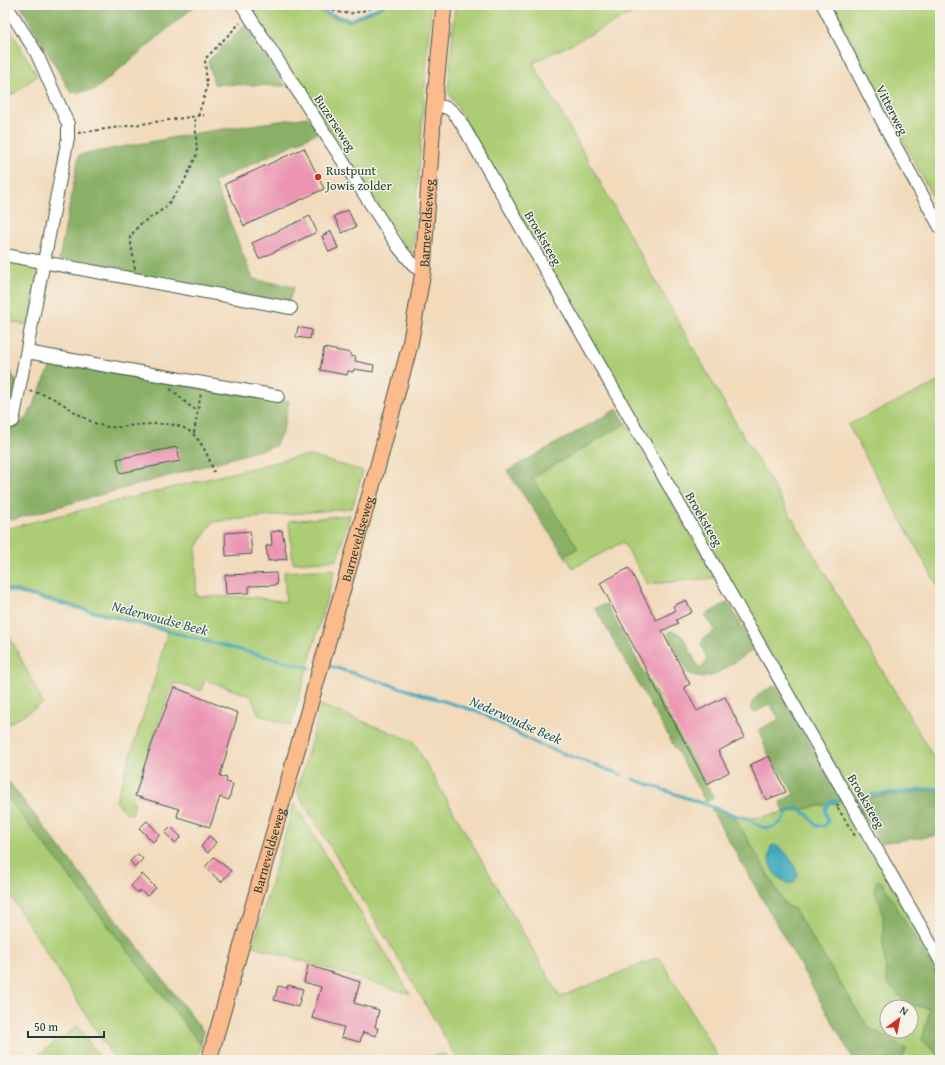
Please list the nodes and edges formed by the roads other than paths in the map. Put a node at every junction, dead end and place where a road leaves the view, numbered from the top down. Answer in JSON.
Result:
{"nodes":[{"id":1,"x":6,"y":5,"type":"edge"},
{"id":2,"x":444,"y":5,"type":"edge"},
{"id":3,"x":823,"y":5,"type":"edge"},
{"id":4,"x":245,"y":10,"type":"edge"},
{"id":5,"x":434,"y":106,"type":"junction"},
{"id":6,"x":940,"y":227,"type":"edge"},
{"id":7,"x":5,"y":255,"type":"edge"},
{"id":8,"x":44,"y":263,"type":"junction"},
{"id":9,"x":423,"y":272,"type":"junction"},
{"id":10,"x":291,"y":308,"type":"dead end"},
{"id":11,"x":27,"y":352,"type":"junction"},
{"id":12,"x":278,"y":396,"type":"dead end"},
{"id":13,"x":5,"y":424,"type":"edge"},
{"id":14,"x":940,"y":960,"type":"edge"},
{"id":15,"x":208,"y":1060,"type":"edge"}],
"edges":[{"from":1,"to":8,"type":"street"},
{"from":2,"to":5,"type":"main road","name":"Barneveldseweg"},
{"from":3,"to":6,"type":"street","name":"Vitterweg"},
{"from":4,"to":9,"type":"street","name":"Buzerseweg"},
{"from":5,"to":9,"type":"main road","name":"Barneveldseweg"},
{"from":5,"to":14,"type":"street","name":"Broeksteeg"},
{"from":7,"to":8,"type":"street"},
{"from":8,"to":10,"type":"street"},
{"from":8,"to":11,"type":"street"},
{"from":9,"to":15,"type":"main road","name":"Barneveldseweg"},
{"from":11,"to":12,"type":"street"},
{"from":11,"to":13,"type":"street"}]}
